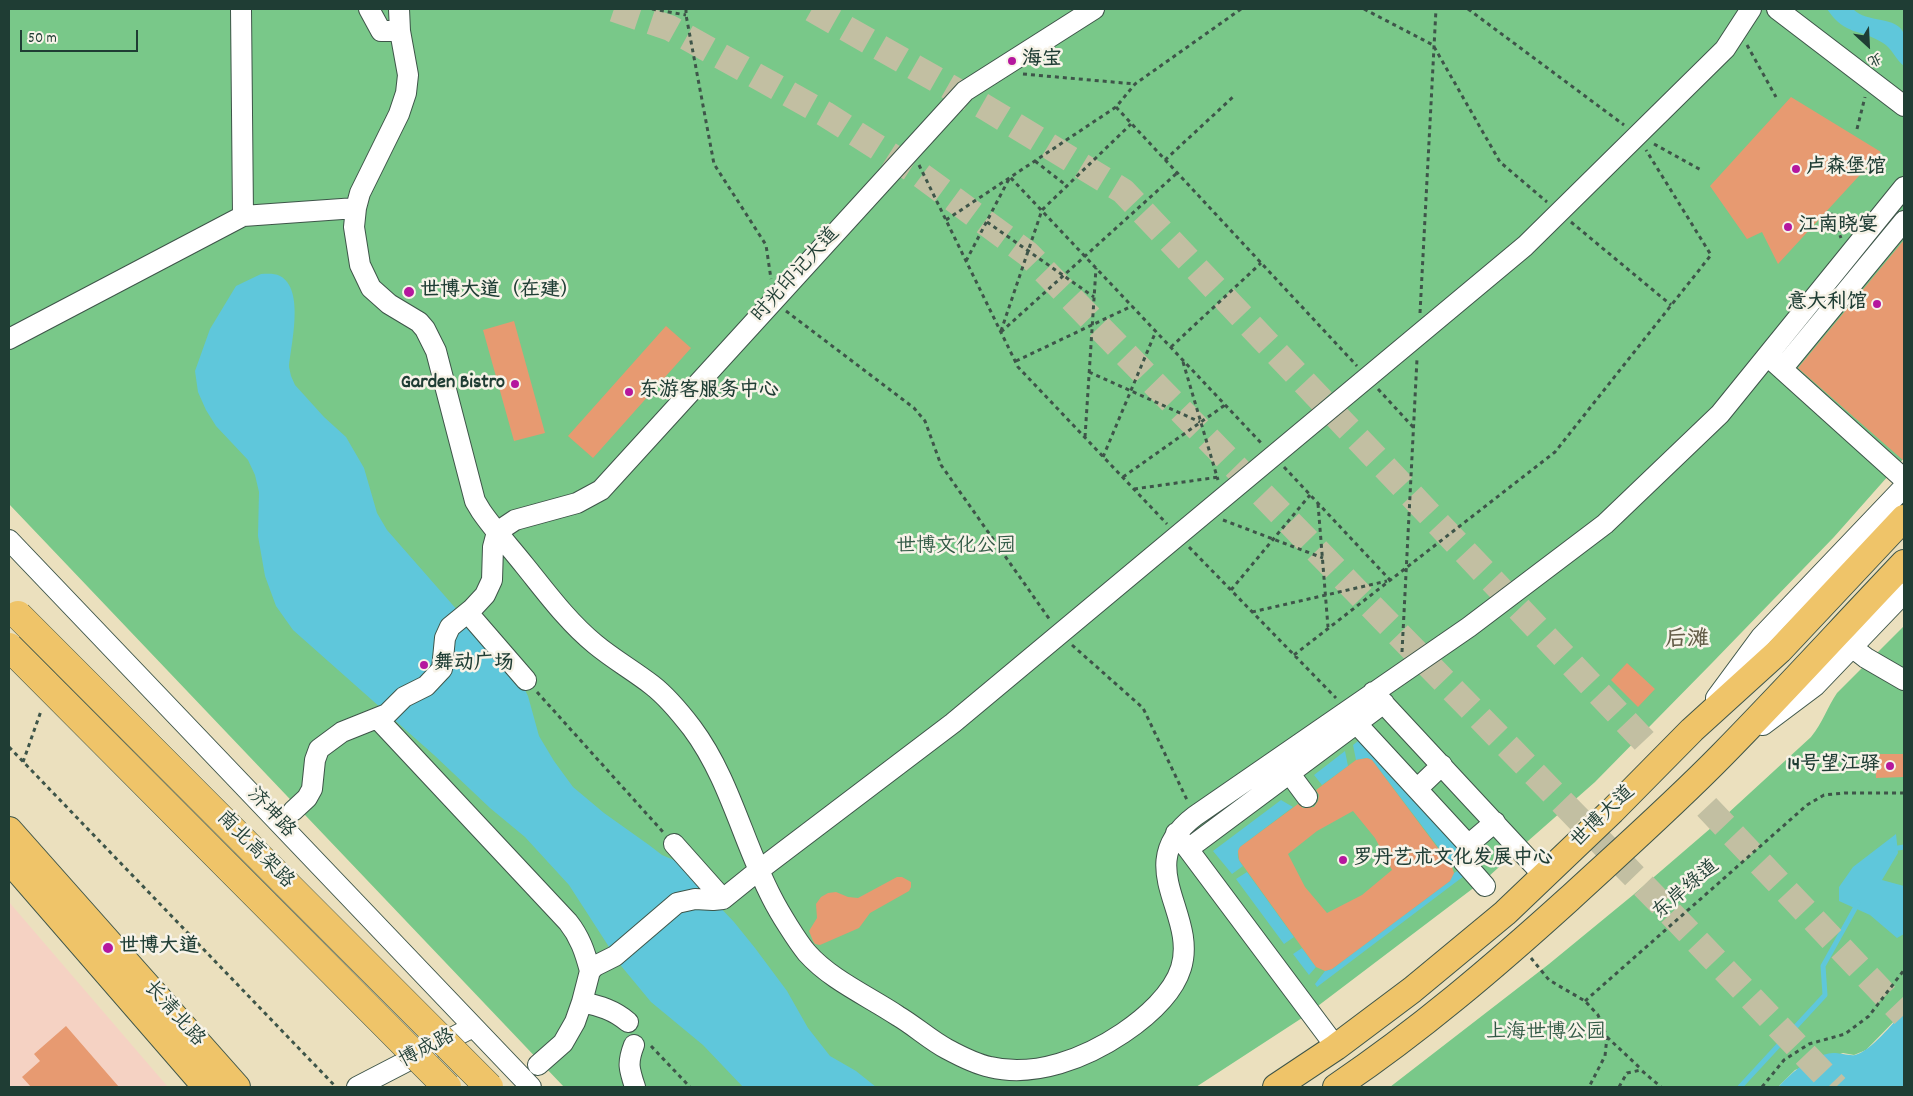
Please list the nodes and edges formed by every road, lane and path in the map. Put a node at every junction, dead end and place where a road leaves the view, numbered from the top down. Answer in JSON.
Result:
{"nodes":[{"id":1,"x":241,"y":9,"type":"edge"},
{"id":2,"x":369,"y":9,"type":"edge"},
{"id":3,"x":400,"y":9,"type":"edge"},
{"id":4,"x":652,"y":9,"type":"edge"},
{"id":5,"x":686,"y":9,"type":"edge"},
{"id":6,"x":1094,"y":9,"type":"edge"},
{"id":7,"x":1241,"y":9,"type":"edge"},
{"id":8,"x":1364,"y":9,"type":"edge"},
{"id":9,"x":1468,"y":9,"type":"edge"},
{"id":10,"x":1752,"y":9,"type":"edge"},
{"id":11,"x":1776,"y":9,"type":"edge"},
{"id":12,"x":686,"y":15,"type":"junction"},
{"id":13,"x":1738,"y":29,"type":"junction"},
{"id":14,"x":400,"y":31,"type":"junction"},
{"id":15,"x":995,"y":72,"type":"junction"},
{"id":16,"x":1869,"y":79,"type":"junction"},
{"id":17,"x":1135,"y":84,"type":"junction"},
{"id":18,"x":1233,"y":97,"type":"dead end"},
{"id":19,"x":1776,"y":97,"type":"dead end"},
{"id":20,"x":1904,"y":106,"type":"edge"},
{"id":21,"x":1116,"y":107,"type":"junction"},
{"id":22,"x":1131,"y":124,"type":"junction"},
{"id":23,"x":1857,"y":129,"type":"dead end"},
{"id":24,"x":1637,"y":135,"type":"junction"},
{"id":25,"x":911,"y":150,"type":"junction"},
{"id":26,"x":1165,"y":160,"type":"junction"},
{"id":27,"x":1034,"y":161,"type":"junction"},
{"id":28,"x":1702,"y":170,"type":"dead end"},
{"id":29,"x":1177,"y":173,"type":"junction"},
{"id":30,"x":1010,"y":177,"type":"junction"},
{"id":31,"x":1067,"y":186,"type":"junction"},
{"id":32,"x":1902,"y":196,"type":"edge"},
{"id":33,"x":356,"y":208,"type":"junction"},
{"id":34,"x":1042,"y":210,"type":"junction"},
{"id":35,"x":1559,"y":212,"type":"junction"},
{"id":36,"x":1831,"y":213,"type":"dead end"},
{"id":37,"x":243,"y":216,"type":"junction"},
{"id":38,"x":946,"y":220,"type":"junction"},
{"id":39,"x":1904,"y":221,"type":"edge"},
{"id":40,"x":987,"y":222,"type":"junction"},
{"id":41,"x":1028,"y":251,"type":"junction"},
{"id":42,"x":1085,"y":256,"type":"junction"},
{"id":43,"x":1849,"y":256,"type":"junction"},
{"id":44,"x":966,"y":261,"type":"junction"},
{"id":45,"x":1261,"y":263,"type":"junction"},
{"id":46,"x":1096,"y":268,"type":"junction"},
{"id":47,"x":1063,"y":276,"type":"junction"},
{"id":48,"x":1094,"y":297,"type":"junction"},
{"id":49,"x":774,"y":302,"type":"junction"},
{"id":50,"x":1132,"y":306,"type":"junction"},
{"id":51,"x":1672,"y":306,"type":"junction"},
{"id":52,"x":1092,"y":324,"type":"junction"},
{"id":53,"x":1156,"y":331,"type":"junction"},
{"id":54,"x":1001,"y":332,"type":"junction"},
{"id":55,"x":9,"y":339,"type":"edge"},
{"id":56,"x":1170,"y":347,"type":"junction"},
{"id":57,"x":1183,"y":360,"type":"junction"},
{"id":58,"x":1016,"y":361,"type":"junction"},
{"id":59,"x":1775,"y":362,"type":"junction"},
{"id":60,"x":1089,"y":372,"type":"junction"},
{"id":61,"x":1367,"y":377,"type":"junction"},
{"id":62,"x":1131,"y":391,"type":"junction"},
{"id":63,"x":1225,"y":405,"type":"junction"},
{"id":64,"x":1201,"y":422,"type":"junction"},
{"id":65,"x":1414,"y":427,"type":"dead end"},
{"id":66,"x":1085,"y":437,"type":"junction"},
{"id":67,"x":1274,"y":456,"type":"junction"},
{"id":68,"x":1103,"y":457,"type":"junction"},
{"id":69,"x":1256,"y":471,"type":"junction"},
{"id":70,"x":1123,"y":477,"type":"junction"},
{"id":71,"x":1217,"y":477,"type":"junction"},
{"id":72,"x":1904,"y":478,"type":"edge"},
{"id":73,"x":1904,"y":488,"type":"edge"},
{"id":74,"x":1134,"y":489,"type":"junction"},
{"id":75,"x":1310,"y":495,"type":"junction"},
{"id":76,"x":1224,"y":498,"type":"junction"},
{"id":77,"x":1318,"y":504,"type":"junction"},
{"id":78,"x":1206,"y":513,"type":"junction"},
{"id":79,"x":1904,"y":518,"type":"edge"},
{"id":80,"x":497,"y":532,"type":"junction"},
{"id":81,"x":1178,"y":536,"type":"junction"},
{"id":82,"x":1273,"y":539,"type":"junction"},
{"id":83,"x":9,"y":540,"type":"edge"},
{"id":84,"x":1323,"y":558,"type":"junction"},
{"id":85,"x":1904,"y":563,"type":"edge"},
{"id":86,"x":1390,"y":580,"type":"junction"},
{"id":87,"x":1230,"y":590,"type":"junction"},
{"id":88,"x":1904,"y":593,"type":"edge"},
{"id":89,"x":1326,"y":595,"type":"junction"},
{"id":90,"x":1252,"y":612,"type":"junction"},
{"id":91,"x":468,"y":613,"type":"junction"},
{"id":92,"x":18,"y":615,"type":"dead end"},
{"id":93,"x":1328,"y":628,"type":"junction"},
{"id":94,"x":1060,"y":634,"type":"junction"},
{"id":95,"x":9,"y":647,"type":"edge"},
{"id":96,"x":1853,"y":648,"type":"junction"},
{"id":97,"x":1294,"y":655,"type":"junction"},
{"id":98,"x":526,"y":680,"type":"joint"},
{"id":99,"x":1904,"y":680,"type":"edge"},
{"id":100,"x":1379,"y":697,"type":"junction"},
{"id":101,"x":41,"y":711,"type":"dead end"},
{"id":102,"x":1352,"y":716,"type":"junction"},
{"id":103,"x":377,"y":718,"type":"junction"},
{"id":104,"x":1692,"y":730,"type":"junction"},
{"id":105,"x":9,"y":747,"type":"edge"},
{"id":106,"x":1721,"y":756,"type":"junction"},
{"id":107,"x":23,"y":762,"type":"junction"},
{"id":108,"x":1442,"y":765,"type":"junction"},
{"id":109,"x":1284,"y":766,"type":"junction"},
{"id":110,"x":1417,"y":789,"type":"junction"},
{"id":111,"x":1904,"y":793,"type":"edge"},
{"id":112,"x":1307,"y":797,"type":"dead end"},
{"id":113,"x":293,"y":811,"type":"dead end"},
{"id":114,"x":1195,"y":816,"type":"junction"},
{"id":115,"x":1495,"y":822,"type":"junction"},
{"id":116,"x":9,"y":830,"type":"edge"},
{"id":117,"x":1176,"y":833,"type":"junction"},
{"id":118,"x":674,"y":844,"type":"joint"},
{"id":119,"x":1468,"y":845,"type":"junction"},
{"id":120,"x":1188,"y":849,"type":"junction"},
{"id":121,"x":9,"y":860,"type":"edge"},
{"id":122,"x":759,"y":870,"type":"junction"},
{"id":123,"x":1544,"y":876,"type":"junction"},
{"id":124,"x":1484,"y":886,"type":"dead end"},
{"id":125,"x":723,"y":899,"type":"junction"},
{"id":126,"x":1519,"y":945,"type":"junction"},
{"id":127,"x":1904,"y":970,"type":"edge"},
{"id":128,"x":590,"y":971,"type":"junction"},
{"id":129,"x":1585,"y":1001,"type":"junction"},
{"id":130,"x":582,"y":1002,"type":"junction"},
{"id":131,"x":628,"y":1022,"type":"joint"},
{"id":132,"x":473,"y":1027,"type":"junction"},
{"id":133,"x":1607,"y":1037,"type":"junction"},
{"id":134,"x":634,"y":1045,"type":"dead end"},
{"id":135,"x":1336,"y":1047,"type":"junction"},
{"id":136,"x":538,"y":1066,"type":"dead end"},
{"id":137,"x":1641,"y":1070,"type":"junction"},
{"id":138,"x":206,"y":1087,"type":"edge"},
{"id":139,"x":237,"y":1087,"type":"edge"},
{"id":140,"x":336,"y":1087,"type":"edge"},
{"id":141,"x":357,"y":1087,"type":"edge"},
{"id":142,"x":447,"y":1087,"type":"edge"},
{"id":143,"x":489,"y":1087,"type":"edge"},
{"id":144,"x":531,"y":1087,"type":"edge"},
{"id":145,"x":635,"y":1087,"type":"edge"},
{"id":146,"x":690,"y":1087,"type":"edge"},
{"id":147,"x":1276,"y":1087,"type":"edge"},
{"id":148,"x":1336,"y":1087,"type":"edge"},
{"id":149,"x":1589,"y":1087,"type":"edge"},
{"id":150,"x":1619,"y":1087,"type":"edge"},
{"id":151,"x":1661,"y":1087,"type":"edge"},
{"id":152,"x":1762,"y":1087,"type":"edge"}],
"edges":[{"from":1,"to":37,"type":"street"},
{"from":2,"to":14,"type":"street"},
{"from":3,"to":14,"type":"street"},
{"from":4,"to":12,"type":"path"},
{"from":5,"to":12,"type":"path"},
{"from":6,"to":15,"type":"street","name":"时光印记大道"},
{"from":7,"to":17,"type":"path"},
{"from":8,"to":35,"type":"path"},
{"from":9,"to":24,"type":"path"},
{"from":10,"to":13,"type":"street"},
{"from":11,"to":16,"type":"street"},
{"from":12,"to":49,"type":"path"},
{"from":13,"to":19,"type":"path"},
{"from":13,"to":24,"type":"street"},
{"from":14,"to":33,"type":"street"},
{"from":15,"to":17,"type":"path"},
{"from":15,"to":25,"type":"street","name":"时光印记大道"},
{"from":16,"to":20,"type":"street"},
{"from":16,"to":23,"type":"path"},
{"from":17,"to":21,"type":"path"},
{"from":18,"to":26,"type":"path"},
{"from":21,"to":22,"type":"path"},
{"from":21,"to":27,"type":"path"},
{"from":22,"to":26,"type":"path"},
{"from":22,"to":31,"type":"path"},
{"from":24,"to":28,"type":"path"},
{"from":24,"to":35,"type":"street"},
{"from":24,"to":51,"type":"path"},
{"from":25,"to":38,"type":"path"},
{"from":25,"to":49,"type":"street","name":"时光印记大道"},
{"from":26,"to":29,"type":"path"},
{"from":27,"to":30,"type":"path"},
{"from":27,"to":31,"type":"path"},
{"from":29,"to":42,"type":"path"},
{"from":29,"to":45,"type":"path"},
{"from":30,"to":34,"type":"path"},
{"from":30,"to":38,"type":"path"},
{"from":30,"to":40,"type":"path"},
{"from":31,"to":34,"type":"path"},
{"from":32,"to":43,"type":"street"},
{"from":33,"to":37,"type":"street"},
{"from":33,"to":80,"type":"street"},
{"from":34,"to":41,"type":"path"},
{"from":34,"to":42,"type":"path"},
{"from":35,"to":51,"type":"path"},
{"from":35,"to":61,"type":"street"},
{"from":36,"to":43,"type":"path"},
{"from":37,"to":55,"type":"street"},
{"from":38,"to":44,"type":"path"},
{"from":39,"to":59,"type":"street"},
{"from":40,"to":41,"type":"path"},
{"from":40,"to":44,"type":"path"},
{"from":41,"to":47,"type":"path"},
{"from":41,"to":54,"type":"path"},
{"from":42,"to":46,"type":"path"},
{"from":42,"to":47,"type":"path"},
{"from":43,"to":59,"type":"street"},
{"from":44,"to":54,"type":"path"},
{"from":45,"to":56,"type":"path"},
{"from":45,"to":61,"type":"path"},
{"from":46,"to":48,"type":"path"},
{"from":46,"to":50,"type":"path"},
{"from":47,"to":48,"type":"path"},
{"from":47,"to":54,"type":"path"},
{"from":48,"to":52,"type":"path"},
{"from":49,"to":80,"type":"street","name":"时光印记大道"},
{"from":49,"to":94,"type":"path"},
{"from":50,"to":52,"type":"path"},
{"from":50,"to":53,"type":"path"},
{"from":51,"to":86,"type":"path"},
{"from":52,"to":58,"type":"path"},
{"from":52,"to":60,"type":"path"},
{"from":53,"to":56,"type":"path"},
{"from":53,"to":62,"type":"path"},
{"from":54,"to":58,"type":"path"},
{"from":56,"to":57,"type":"path"},
{"from":57,"to":63,"type":"path"},
{"from":57,"to":64,"type":"path"},
{"from":58,"to":66,"type":"path"},
{"from":59,"to":72,"type":"street"},
{"from":59,"to":100,"type":"street"},
{"from":60,"to":62,"type":"path"},
{"from":60,"to":66,"type":"path"},
{"from":61,"to":65,"type":"path"},
{"from":61,"to":67,"type":"street"},
{"from":62,"to":64,"type":"path"},
{"from":62,"to":68,"type":"path"},
{"from":63,"to":64,"type":"path"},
{"from":63,"to":67,"type":"path"},
{"from":64,"to":70,"type":"path"},
{"from":64,"to":71,"type":"path"},
{"from":66,"to":68,"type":"path"},
{"from":67,"to":69,"type":"street"},
{"from":67,"to":75,"type":"path"},
{"from":68,"to":70,"type":"path"},
{"from":69,"to":71,"type":"path"},
{"from":69,"to":76,"type":"street"},
{"from":70,"to":74,"type":"path"},
{"from":71,"to":74,"type":"path"},
{"from":71,"to":76,"type":"path"},
{"from":73,"to":104,"type":"street"},
{"from":74,"to":81,"type":"path"},
{"from":75,"to":77,"type":"path"},
{"from":75,"to":82,"type":"path"},
{"from":76,"to":78,"type":"street"},
{"from":77,"to":84,"type":"path"},
{"from":77,"to":86,"type":"path"},
{"from":78,"to":81,"type":"street"},
{"from":78,"to":82,"type":"path"},
{"from":79,"to":104,"type":"main road","name":"世博大道"},
{"from":80,"to":91,"type":"street"},
{"from":80,"to":122,"type":"street"},
{"from":81,"to":87,"type":"path"},
{"from":81,"to":94,"type":"street"},
{"from":82,"to":84,"type":"path"},
{"from":82,"to":87,"type":"path"},
{"from":83,"to":132,"type":"street","name":"济坤路"},
{"from":84,"to":89,"type":"path"},
{"from":85,"to":106,"type":"main road","name":"世博大道"},
{"from":86,"to":89,"type":"path"},
{"from":86,"to":93,"type":"path"},
{"from":87,"to":90,"type":"path"},
{"from":88,"to":96,"type":"street"},
{"from":89,"to":90,"type":"path"},
{"from":89,"to":93,"type":"path"},
{"from":90,"to":97,"type":"path"},
{"from":91,"to":98,"type":"street"},
{"from":91,"to":103,"type":"street"},
{"from":92,"to":143,"type":"highway","name":"南北高架路","bridge":true},
{"from":93,"to":97,"type":"path"},
{"from":94,"to":114,"type":"path"},
{"from":94,"to":122,"type":"street"},
{"from":95,"to":142,"type":"highway","name":"南北高架路","bridge":true},
{"from":96,"to":99,"type":"street"},
{"from":96,"to":106,"type":"street"},
{"from":97,"to":102,"type":"path"},
{"from":98,"to":118,"type":"path"},
{"from":100,"to":102,"type":"street"},
{"from":100,"to":108,"type":"street"},
{"from":101,"to":107,"type":"path"},
{"from":102,"to":109,"type":"street"},
{"from":102,"to":110,"type":"street"},
{"from":103,"to":113,"type":"street"},
{"from":103,"to":128,"type":"street"},
{"from":104,"to":123,"type":"main road","name":"世博大道"},
{"from":105,"to":107,"type":"path"},
{"from":106,"to":126,"type":"main road","name":"世博大道"},
{"from":107,"to":140,"type":"path"},
{"from":108,"to":110,"type":"street"},
{"from":108,"to":115,"type":"street"},
{"from":109,"to":112,"type":"street"},
{"from":109,"to":114,"type":"street"},
{"from":109,"to":120,"type":"street"},
{"from":110,"to":119,"type":"street"},
{"from":111,"to":129,"type":"path","name":"东岸绿道"},
{"from":114,"to":117,"type":"street"},
{"from":115,"to":119,"type":"street"},
{"from":115,"to":123,"type":"street"},
{"from":116,"to":139,"type":"main road","name":"长清北路"},
{"from":117,"to":120,"type":"street"},
{"from":117,"to":122,"type":"street"},
{"from":118,"to":125,"type":"street"},
{"from":119,"to":124,"type":"street"},
{"from":120,"to":135,"type":"street"},
{"from":121,"to":138,"type":"main road","name":"长清北路"},
{"from":122,"to":125,"type":"street"},
{"from":123,"to":135,"type":"main road","name":"世博大道"},
{"from":125,"to":128,"type":"street"},
{"from":126,"to":129,"type":"path"},
{"from":126,"to":148,"type":"main road","name":"世博大道"},
{"from":127,"to":152,"type":"path"},
{"from":128,"to":130,"type":"street"},
{"from":129,"to":133,"type":"path"},
{"from":130,"to":131,"type":"street"},
{"from":130,"to":136,"type":"street"},
{"from":131,"to":146,"type":"path"},
{"from":132,"to":141,"type":"street","name":"博成路"},
{"from":132,"to":144,"type":"street","name":"济坤路"},
{"from":133,"to":137,"type":"path"},
{"from":133,"to":149,"type":"path"},
{"from":134,"to":145,"type":"street"},
{"from":135,"to":147,"type":"main road","name":"世博大道"},
{"from":137,"to":150,"type":"path"},
{"from":137,"to":151,"type":"path"}]}
